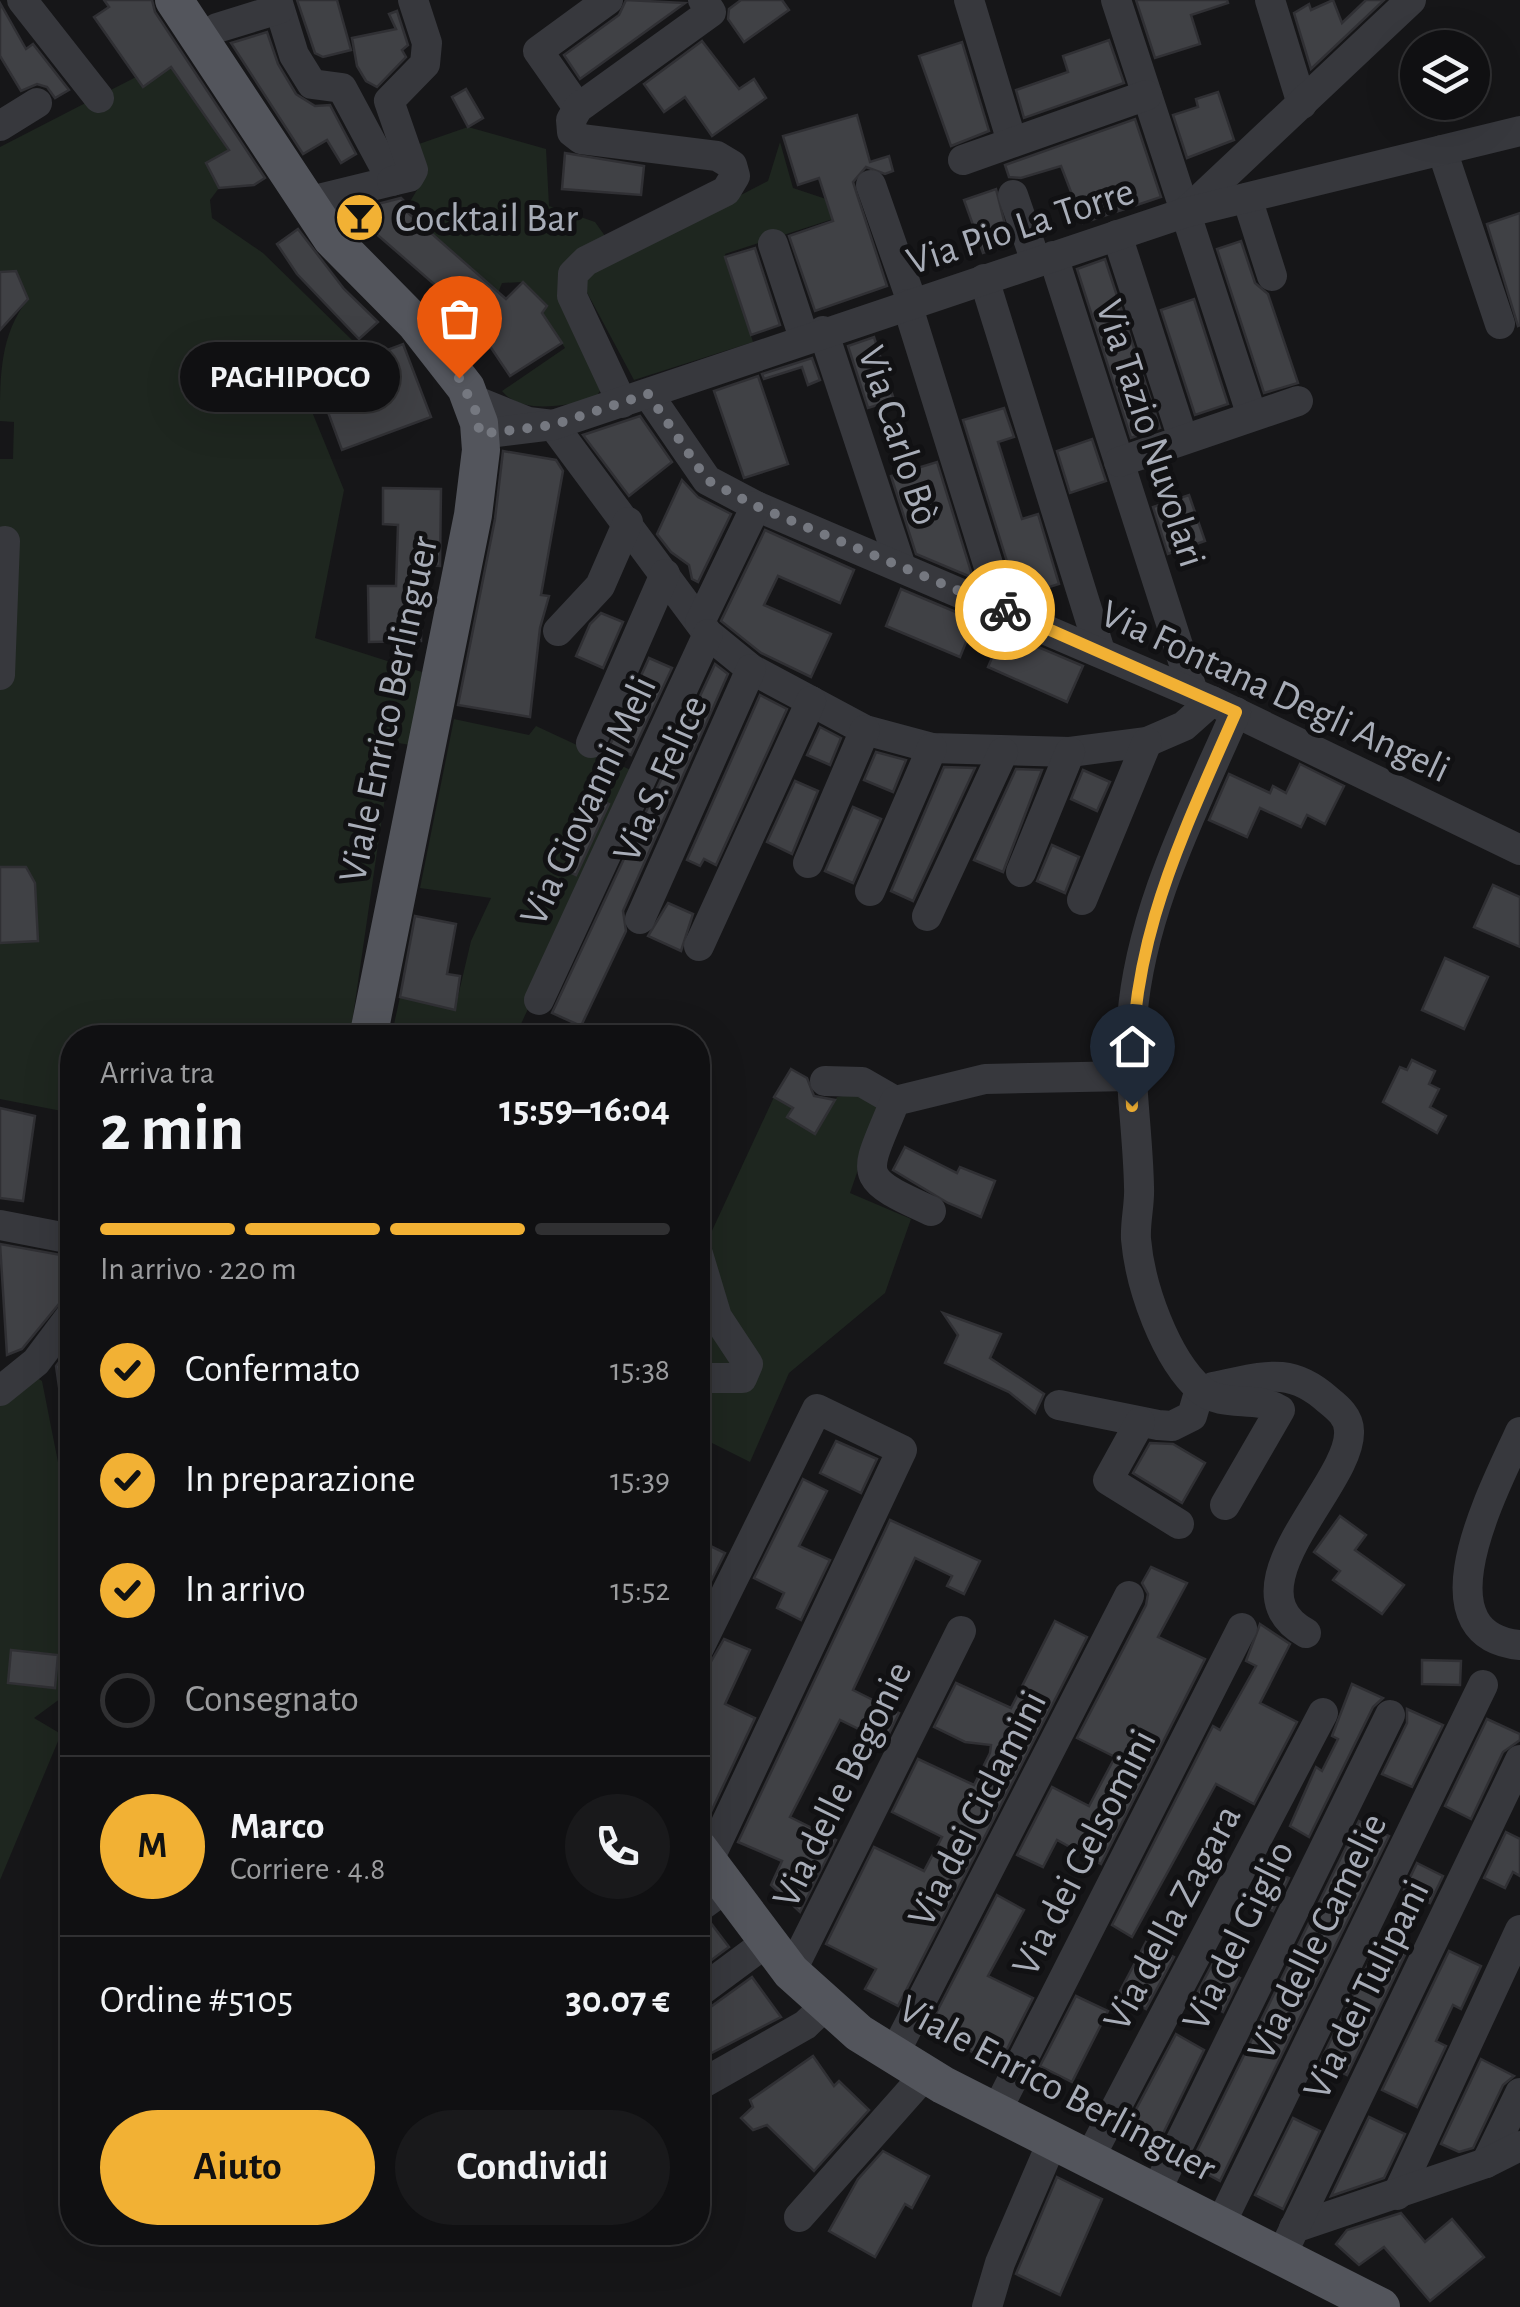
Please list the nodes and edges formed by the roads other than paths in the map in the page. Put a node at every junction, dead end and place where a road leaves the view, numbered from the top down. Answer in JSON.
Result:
{"nodes":[{"id":1,"x":174,"y":0,"type":"edge"},
{"id":2,"x":414,"y":0,"type":"edge"},
{"id":3,"x":608,"y":0,"type":"edge"},
{"id":4,"x":969,"y":0,"type":"edge"},
{"id":5,"x":1116,"y":0,"type":"edge"},
{"id":6,"x":1270,"y":0,"type":"edge"},
{"id":7,"x":1411,"y":0,"type":"edge"},
{"id":8,"x":38,"y":5,"type":"edge"},
{"id":9,"x":278,"y":5,"type":"edge"},
{"id":10,"x":707,"y":6,"type":"edge"},
{"id":11,"x":200,"y":38,"type":"junction"},
{"id":12,"x":1147,"y":95,"type":"junction"},
{"id":13,"x":99,"y":98,"type":"dead end"},
{"id":14,"x":37,"y":103,"type":"dead end"},
{"id":15,"x":1302,"y":104,"type":"junction"},
{"id":16,"x":578,"y":108,"type":"junction"},
{"id":17,"x":0,"y":126,"type":"edge"},
{"id":18,"x":1520,"y":131,"type":"edge"},
{"id":19,"x":1012,"y":142,"type":"junction"},
{"id":20,"x":1442,"y":150,"type":"junction"},
{"id":21,"x":964,"y":160,"type":"dead end"},
{"id":22,"x":392,"y":181,"type":"junction"},
{"id":23,"x":871,"y":185,"type":"dead end"},
{"id":24,"x":1013,"y":195,"type":"dead end"},
{"id":25,"x":1246,"y":198,"type":"junction"},
{"id":26,"x":306,"y":202,"type":"junction"},
{"id":27,"x":1184,"y":213,"type":"junction"},
{"id":28,"x":1117,"y":235,"type":"junction"},
{"id":29,"x":772,"y":244,"type":"dead end"},
{"id":30,"x":1044,"y":259,"type":"junction"},
{"id":31,"x":1272,"y":276,"type":"dead end"},
{"id":32,"x":984,"y":279,"type":"junction"},
{"id":33,"x":910,"y":303,"type":"junction"},
{"id":34,"x":1500,"y":324,"type":"dead end"},
{"id":35,"x":814,"y":335,"type":"junction"},
{"id":36,"x":635,"y":398,"type":"junction"},
{"id":37,"x":1298,"y":400,"type":"dead end"},
{"id":38,"x":476,"y":416,"type":"junction"},
{"id":39,"x":1252,"y":416,"type":"junction"},
{"id":40,"x":553,"y":425,"type":"junction"},
{"id":41,"x":1183,"y":440,"type":"junction"},
{"id":42,"x":1119,"y":462,"type":"junction"},
{"id":43,"x":756,"y":506,"type":"junction"},
{"id":44,"x":628,"y":522,"type":"junction"},
{"id":45,"x":4,"y":540,"type":"dead end"},
{"id":46,"x":900,"y":564,"type":"junction"},
{"id":47,"x":665,"y":574,"type":"junction"},
{"id":48,"x":1002,"y":608,"type":"junction"},
{"id":49,"x":704,"y":628,"type":"junction"},
{"id":50,"x":558,"y":632,"type":"dead end"},
{"id":51,"x":1100,"y":652,"type":"junction"},
{"id":52,"x":751,"y":670,"type":"junction"},
{"id":53,"x":0,"y":675,"type":"edge"},
{"id":54,"x":811,"y":701,"type":"junction"},
{"id":55,"x":1214,"y":701,"type":"junction"},
{"id":56,"x":865,"y":730,"type":"junction"},
{"id":57,"x":1147,"y":742,"type":"junction"},
{"id":58,"x":591,"y":743,"type":"dead end"},
{"id":59,"x":932,"y":748,"type":"junction"},
{"id":60,"x":1004,"y":752,"type":"junction"},
{"id":61,"x":1070,"y":752,"type":"junction"},
{"id":62,"x":1520,"y":850,"type":"edge"},
{"id":63,"x":808,"y":863,"type":"dead end"},
{"id":64,"x":1021,"y":872,"type":"dead end"},
{"id":65,"x":870,"y":891,"type":"dead end"},
{"id":66,"x":1082,"y":900,"type":"dead end"},
{"id":67,"x":928,"y":916,"type":"dead end"},
{"id":68,"x":640,"y":919,"type":"dead end"},
{"id":69,"x":699,"y":946,"type":"dead end"},
{"id":70,"x":539,"y":1000,"type":"dead end"},
{"id":71,"x":371,"y":1025,"type":"edge"},
{"id":72,"x":1131,"y":1076,"type":"junction"},
{"id":73,"x":825,"y":1081,"type":"dead end"},
{"id":74,"x":895,"y":1101,"type":"junction"},
{"id":75,"x":932,"y":1211,"type":"dead end"},
{"id":76,"x":0,"y":1224,"type":"edge"},
{"id":77,"x":60,"y":1236,"type":"edge"},
{"id":78,"x":710,"y":1296,"type":"edge"},
{"id":79,"x":60,"y":1330,"type":"edge"},
{"id":80,"x":0,"y":1356,"type":"edge"},
{"id":81,"x":710,"y":1378,"type":"edge"},
{"id":82,"x":1200,"y":1389,"type":"junction"},
{"id":83,"x":2,"y":1390,"type":"edge"},
{"id":84,"x":1059,"y":1406,"type":"dead end"},
{"id":85,"x":1140,"y":1422,"type":"junction"},
{"id":86,"x":1520,"y":1432,"type":"edge"},
{"id":87,"x":1225,"y":1505,"type":"dead end"},
{"id":88,"x":1179,"y":1524,"type":"dead end"},
{"id":89,"x":1129,"y":1596,"type":"dead end"},
{"id":90,"x":710,"y":1626,"type":"edge"},
{"id":91,"x":1242,"y":1628,"type":"dead end"},
{"id":92,"x":962,"y":1631,"type":"dead end"},
{"id":93,"x":1306,"y":1633,"type":"dead end"},
{"id":94,"x":1520,"y":1644,"type":"edge"},
{"id":95,"x":1483,"y":1685,"type":"dead end"},
{"id":96,"x":1323,"y":1713,"type":"dead end"},
{"id":97,"x":1390,"y":1715,"type":"dead end"},
{"id":98,"x":1520,"y":1760,"type":"edge"},
{"id":99,"x":710,"y":1863,"type":"edge"},
{"id":100,"x":710,"y":1878,"type":"edge"},
{"id":101,"x":1520,"y":1930,"type":"edge"},
{"id":102,"x":768,"y":1941,"type":"junction"},
{"id":103,"x":791,"y":1972,"type":"junction"},
{"id":104,"x":710,"y":1984,"type":"edge"},
{"id":105,"x":825,"y":2006,"type":"junction"},
{"id":106,"x":909,"y":2066,"type":"junction"},
{"id":107,"x":710,"y":2079,"type":"edge"},
{"id":108,"x":1520,"y":2092,"type":"edge"},
{"id":109,"x":996,"y":2112,"type":"junction"},
{"id":110,"x":1052,"y":2140,"type":"junction"},
{"id":111,"x":1520,"y":2146,"type":"edge"},
{"id":112,"x":1089,"y":2159,"type":"junction"},
{"id":113,"x":1486,"y":2163,"type":"junction"},
{"id":114,"x":1156,"y":2190,"type":"junction"},
{"id":115,"x":1397,"y":2194,"type":"junction"},
{"id":116,"x":799,"y":2217,"type":"dead end"},
{"id":117,"x":1221,"y":2223,"type":"junction"},
{"id":118,"x":1288,"y":2241,"type":"junction"},
{"id":119,"x":1360,"y":2302,"type":"edge"},
{"id":120,"x":987,"y":2307,"type":"edge"}],
"edges":[{"from":1,"to":11,"type":"main road"},
{"from":2,"to":22,"type":"street"},
{"from":3,"to":16,"type":"street"},
{"from":4,"to":19,"type":"street"},
{"from":5,"to":12,"type":"street"},
{"from":6,"to":15,"type":"street"},
{"from":7,"to":15,"type":"street"},
{"from":8,"to":13,"type":"street"},
{"from":9,"to":11,"type":"street"},
{"from":9,"to":22,"type":"street"},
{"from":10,"to":16,"type":"street"},
{"from":11,"to":26,"type":"main road"},
{"from":12,"to":19,"type":"street"},
{"from":12,"to":27,"type":"street"},
{"from":14,"to":17,"type":"street"},
{"from":15,"to":27,"type":"street"},
{"from":16,"to":36,"type":"street","name":"Via Fontana Degli Angeli"},
{"from":18,"to":20,"type":"street","name":"Via Pio La Torre"},
{"from":19,"to":21,"type":"street"},
{"from":20,"to":25,"type":"street","name":"Via Pio La Torre"},
{"from":20,"to":34,"type":"street"},
{"from":22,"to":26,"type":"street"},
{"from":23,"to":33,"type":"street"},
{"from":24,"to":30,"type":"street","name":"Via Tazio Nuvolari"},
{"from":25,"to":27,"type":"street","name":"Via Pio La Torre"},
{"from":25,"to":31,"type":"street"},
{"from":26,"to":38,"type":"main road"},
{"from":27,"to":28,"type":"street","name":"Via Pio La Torre"},
{"from":27,"to":39,"type":"street"},
{"from":28,"to":30,"type":"street","name":"Via Pio La Torre"},
{"from":28,"to":41,"type":"street"},
{"from":29,"to":35,"type":"street","name":"Via Carlo Bò"},
{"from":30,"to":32,"type":"street","name":"Via Pio La Torre"},
{"from":30,"to":42,"type":"street","name":"Via Tazio Nuvolari"},
{"from":32,"to":33,"type":"street","name":"Via Pio La Torre"},
{"from":32,"to":51,"type":"street"},
{"from":33,"to":35,"type":"street","name":"Via Pio La Torre"},
{"from":33,"to":48,"type":"street"},
{"from":35,"to":36,"type":"street","name":"Via Pio La Torre"},
{"from":35,"to":46,"type":"street","name":"Via Carlo Bò"},
{"from":36,"to":40,"type":"street","name":"Via Pio La Torre"},
{"from":36,"to":43,"type":"street","name":"Via Fontana Degli Angeli"},
{"from":37,"to":39,"type":"street"},
{"from":38,"to":40,"type":"street"},
{"from":38,"to":71,"type":"main road","name":"Viale Enrico Berlinguer"},
{"from":39,"to":41,"type":"street"},
{"from":40,"to":44,"type":"street"},
{"from":41,"to":42,"type":"street"},
{"from":42,"to":55,"type":"street","name":"Via Tazio Nuvolari"},
{"from":43,"to":46,"type":"street","name":"Via Fontana Degli Angeli"},
{"from":43,"to":49,"type":"street","name":"Via Giovanni Meli"},
{"from":44,"to":47,"type":"street"},
{"from":44,"to":50,"type":"street"},
{"from":45,"to":53,"type":"street"},
{"from":46,"to":48,"type":"street","name":"Via Fontana Degli Angeli"},
{"from":47,"to":49,"type":"street"},
{"from":47,"to":58,"type":"street"},
{"from":48,"to":51,"type":"street","name":"Via Fontana Degli Angeli"},
{"from":49,"to":52,"type":"street"},
{"from":49,"to":70,"type":"street","name":"Via Giovanni Meli"},
{"from":51,"to":55,"type":"street","name":"Via Fontana Degli Angeli"},
{"from":52,"to":54,"type":"street"},
{"from":52,"to":68,"type":"street","name":"Via S. Felice"},
{"from":54,"to":56,"type":"street"},
{"from":54,"to":69,"type":"street"},
{"from":55,"to":57,"type":"street"},
{"from":55,"to":62,"type":"street","name":"Via Fontana Degli Angeli"},
{"from":55,"to":72,"type":"street"},
{"from":56,"to":59,"type":"street"},
{"from":56,"to":63,"type":"street"},
{"from":57,"to":61,"type":"street"},
{"from":57,"to":66,"type":"street"},
{"from":59,"to":60,"type":"street"},
{"from":59,"to":65,"type":"street"},
{"from":60,"to":61,"type":"street"},
{"from":60,"to":67,"type":"street"},
{"from":61,"to":64,"type":"street"},
{"from":72,"to":74,"type":"street"},
{"from":72,"to":82,"type":"street"},
{"from":73,"to":74,"type":"street"},
{"from":74,"to":75,"type":"street"},
{"from":76,"to":77,"type":"street"},
{"from":78,"to":81,"type":"street"},
{"from":79,"to":83,"type":"street"},
{"from":80,"to":83,"type":"street"},
{"from":82,"to":85,"type":"street"},
{"from":82,"to":87,"type":"street"},
{"from":82,"to":93,"type":"street"},
{"from":84,"to":85,"type":"street"},
{"from":85,"to":88,"type":"street"},
{"from":86,"to":94,"type":"street"},
{"from":89,"to":106,"type":"street","name":"Via dei Ciclamini"},
{"from":90,"to":99,"type":"street"},
{"from":91,"to":109,"type":"street","name":"Via dei Gelsomini"},
{"from":92,"to":103,"type":"street","name":"Via delle Begonie"},
{"from":95,"to":117,"type":"street","name":"Via delle Camelie"},
{"from":96,"to":112,"type":"street","name":"Via della Zagara"},
{"from":97,"to":114,"type":"street","name":"Via del Giglio"},
{"from":98,"to":118,"type":"street","name":"Via dei Tulipani"},
{"from":100,"to":102,"type":"main road","name":"Viale Enrico Berlinguer"},
{"from":101,"to":115,"type":"street"},
{"from":102,"to":103,"type":"main road","name":"Viale Enrico Berlinguer"},
{"from":102,"to":104,"type":"street"},
{"from":103,"to":105,"type":"main road","name":"Viale Enrico Berlinguer"},
{"from":105,"to":106,"type":"main road","name":"Viale Enrico Berlinguer"},
{"from":105,"to":107,"type":"street"},
{"from":106,"to":109,"type":"main road","name":"Viale Enrico Berlinguer"},
{"from":106,"to":116,"type":"street","name":"Via dei Ciclamini"},
{"from":108,"to":113,"type":"street"},
{"from":109,"to":110,"type":"main road","name":"Viale Enrico Berlinguer"},
{"from":110,"to":112,"type":"main road","name":"Viale Enrico Berlinguer"},
{"from":110,"to":120,"type":"street"},
{"from":111,"to":113,"type":"street"},
{"from":112,"to":114,"type":"main road","name":"Viale Enrico Berlinguer"},
{"from":113,"to":115,"type":"street"},
{"from":114,"to":117,"type":"main road","name":"Viale Enrico Berlinguer"},
{"from":115,"to":118,"type":"street"},
{"from":117,"to":118,"type":"main road","name":"Viale Enrico Berlinguer"},
{"from":118,"to":119,"type":"main road","name":"Viale Enrico Berlinguer"}]}
